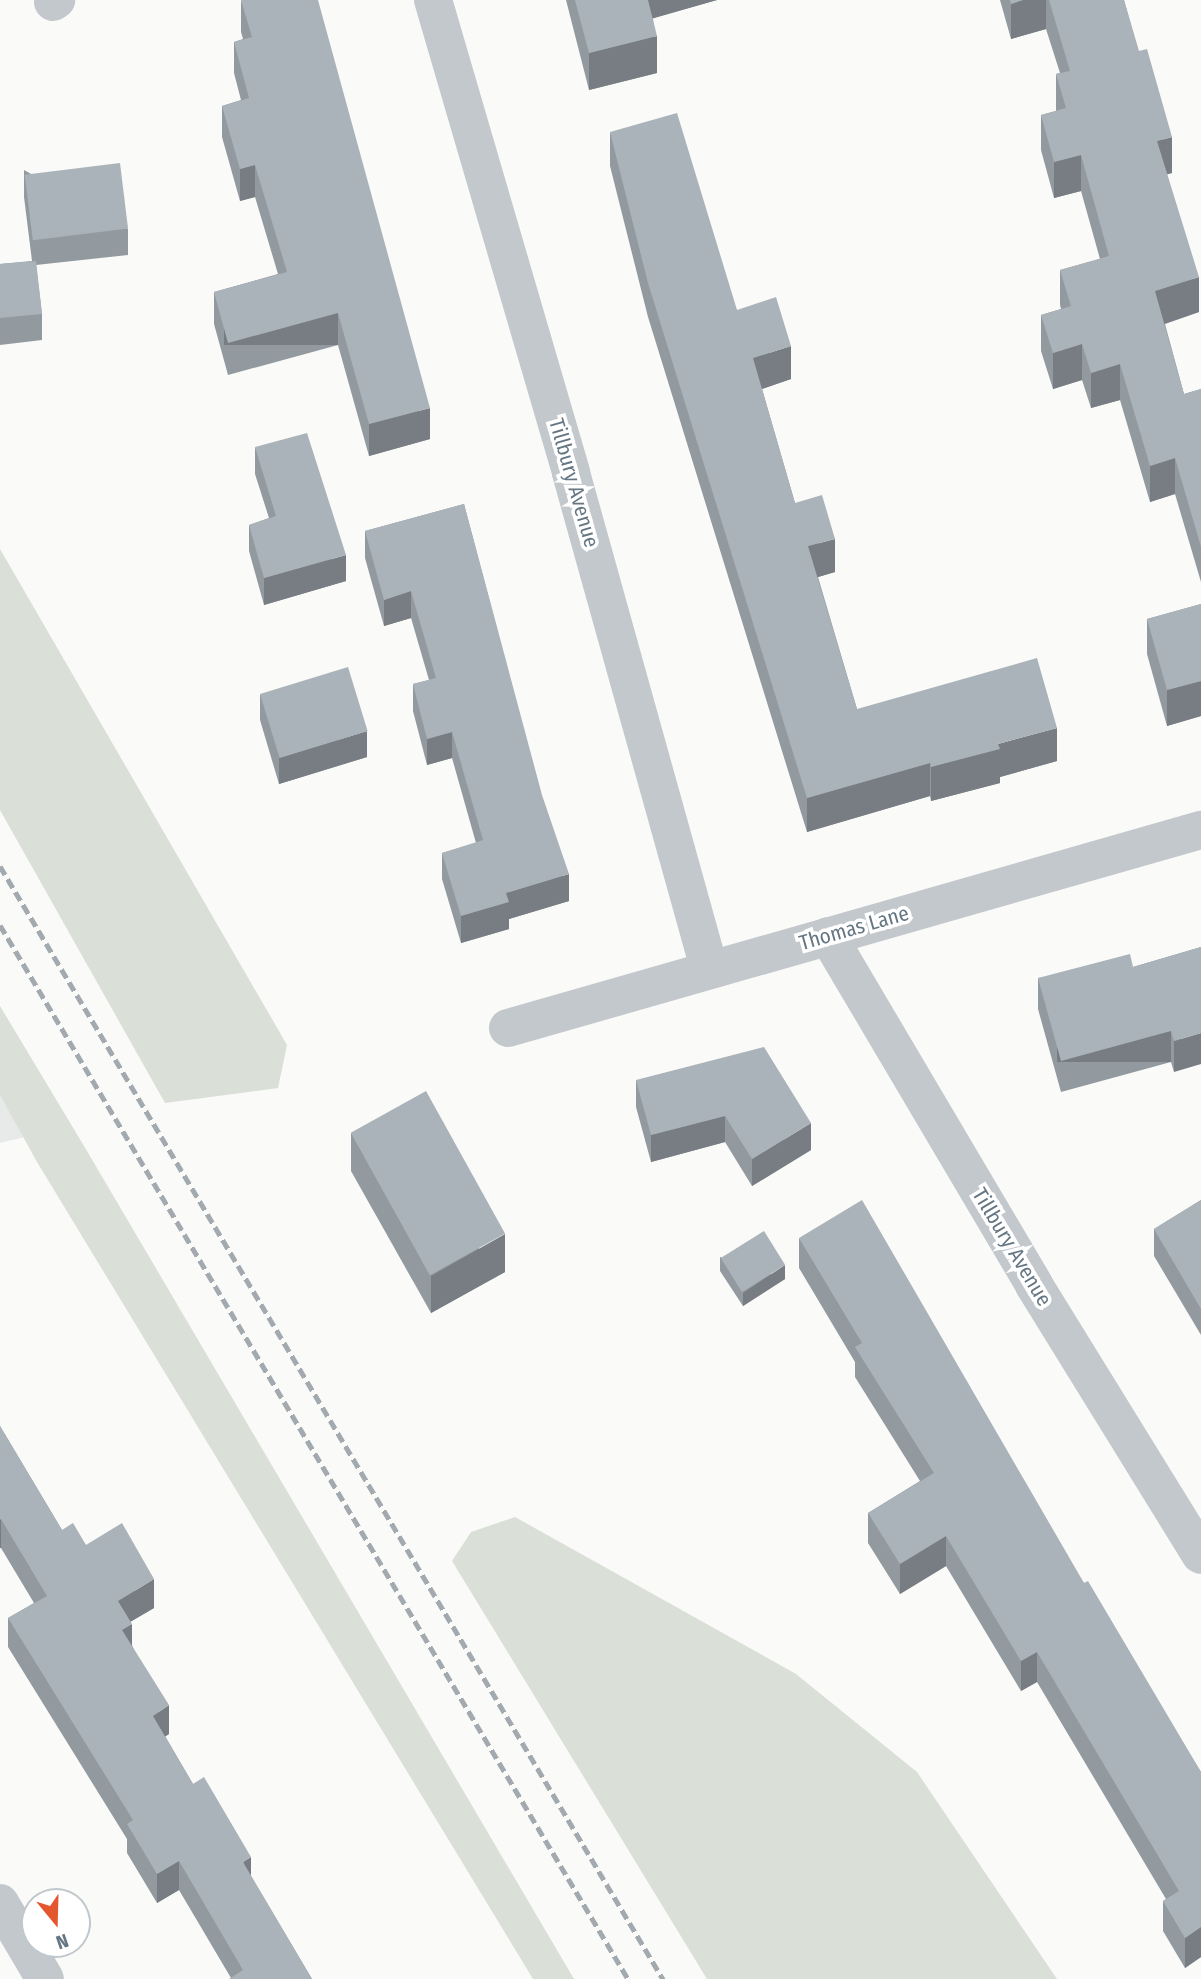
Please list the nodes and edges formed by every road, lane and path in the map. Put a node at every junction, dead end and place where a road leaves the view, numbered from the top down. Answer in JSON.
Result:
{"nodes":[{"id":1,"x":433,"y":0,"type":"edge"},
{"id":2,"x":1201,"y":830,"type":"edge"},
{"id":3,"x":828,"y":936,"type":"junction"},
{"id":4,"x":709,"y":968,"type":"junction"},
{"id":5,"x":508,"y":1028,"type":"dead end"},
{"id":6,"x":1195,"y":1533,"type":"edge"},
{"id":7,"x":0,"y":1903,"type":"edge"},
{"id":8,"x":45,"y":1979,"type":"edge"}],
"edges":[{"from":1,"to":4,"type":"street","name":"Tillbury Avenue"},
{"from":2,"to":3,"type":"street","name":"Thomas Lane"},
{"from":3,"to":4,"type":"street","name":"Thomas Lane"},
{"from":3,"to":6,"type":"street","name":"Tillbury Avenue"},
{"from":4,"to":5,"type":"street","name":"Thomas Lane"},
{"from":7,"to":8,"type":"street"}]}
